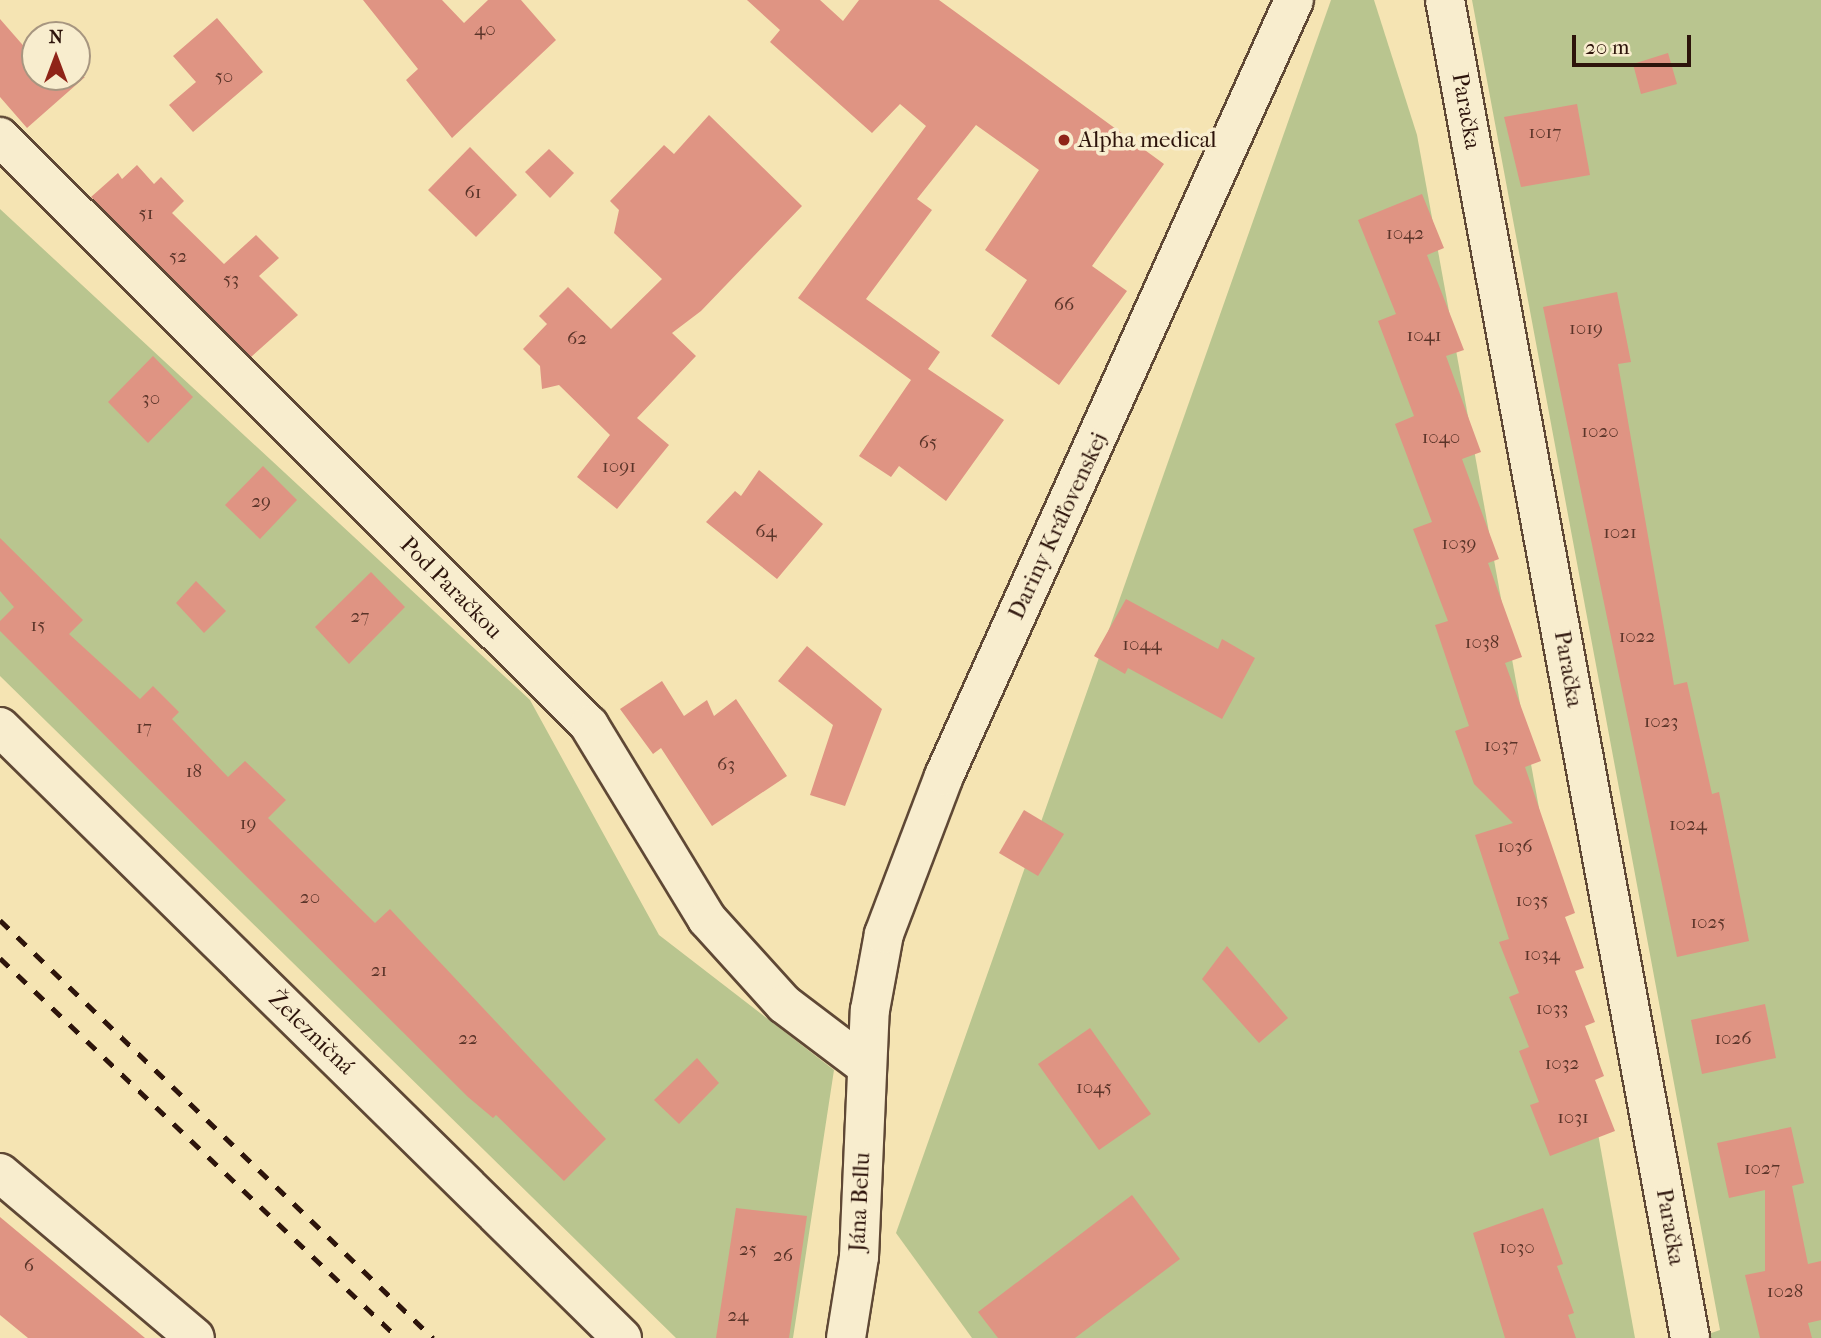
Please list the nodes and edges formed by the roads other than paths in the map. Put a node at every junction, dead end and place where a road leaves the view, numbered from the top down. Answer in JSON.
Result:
{"nodes":[{"id":1,"x":1294,"y":0,"type":"edge"},
{"id":2,"x":1446,"y":0,"type":"edge"},
{"id":3,"x":0,"y":137,"type":"edge"},
{"id":4,"x":0,"y":727,"type":"edge"},
{"id":5,"x":866,"y":1066,"type":"junction"},
{"id":6,"x":0,"y":1173,"type":"edge"},
{"id":7,"x":195,"y":1338,"type":"edge"},
{"id":8,"x":622,"y":1338,"type":"edge"},
{"id":9,"x":846,"y":1338,"type":"edge"},
{"id":10,"x":1690,"y":1338,"type":"edge"}],
"edges":[{"from":1,"to":5,"type":"street","name":"Dariny Kráľovenskej"},
{"from":2,"to":10,"type":"street","name":"Paračka"},
{"from":3,"to":5,"type":"street","name":"Pod Paračkou"},
{"from":4,"to":8,"type":"street","name":"Železničná"},
{"from":5,"to":9,"type":"street","name":"Jána Bellu"},
{"from":6,"to":7,"type":"street"}]}
